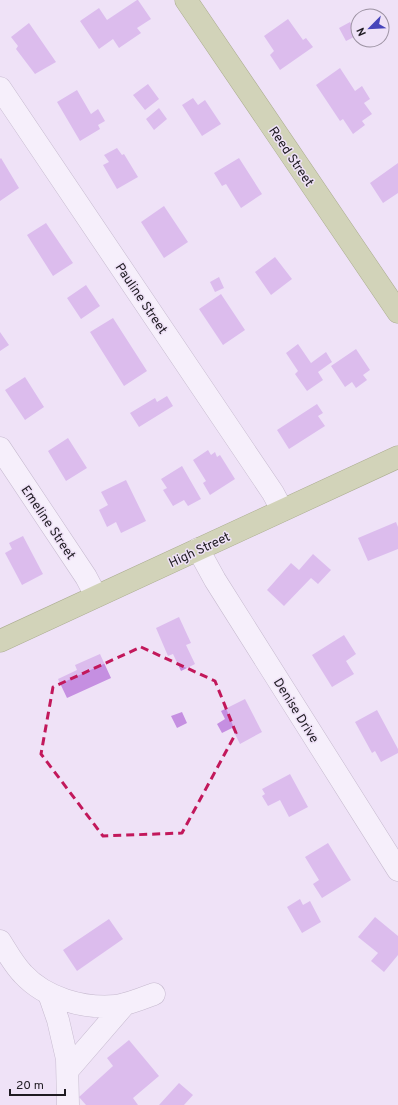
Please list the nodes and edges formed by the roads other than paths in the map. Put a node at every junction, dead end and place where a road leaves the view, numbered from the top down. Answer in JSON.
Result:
{"nodes":[{"id":1,"x":186,"y":0,"type":"edge"},
{"id":2,"x":0,"y":88,"type":"edge"},
{"id":3,"x":398,"y":312,"type":"edge"},
{"id":4,"x":0,"y":448,"type":"edge"},
{"id":5,"x":398,"y":456,"type":"edge"},
{"id":6,"x":282,"y":510,"type":"junction"},
{"id":7,"x":198,"y":549,"type":"junction"},
{"id":8,"x":96,"y":596,"type":"junction"},
{"id":9,"x":0,"y":641,"type":"edge"},
{"id":10,"x":398,"y":870,"type":"edge"},
{"id":11,"x":0,"y":942,"type":"edge"},
{"id":12,"x":49,"y":994,"type":"junction"},
{"id":13,"x":154,"y":994,"type":"dead end"},
{"id":14,"x":124,"y":1004,"type":"junction"},
{"id":15,"x":68,"y":1070,"type":"junction"},
{"id":16,"x":68,"y":1105,"type":"edge"}],
"edges":[{"from":1,"to":3,"type":"main road","name":"Reed Street"},
{"from":2,"to":6,"type":"street","name":"Pauline Street"},
{"from":4,"to":8,"type":"street","name":"Emeline Street"},
{"from":5,"to":6,"type":"main road","name":"High Street"},
{"from":6,"to":7,"type":"main road","name":"High Street"},
{"from":7,"to":8,"type":"main road","name":"High Street"},
{"from":7,"to":10,"type":"street","name":"Denise Drive"},
{"from":8,"to":9,"type":"main road","name":"High Street"},
{"from":11,"to":12,"type":"street"},
{"from":12,"to":14,"type":"street"},
{"from":12,"to":15,"type":"street"},
{"from":13,"to":14,"type":"street"},
{"from":14,"to":15,"type":"street"},
{"from":15,"to":16,"type":"street"}]}
